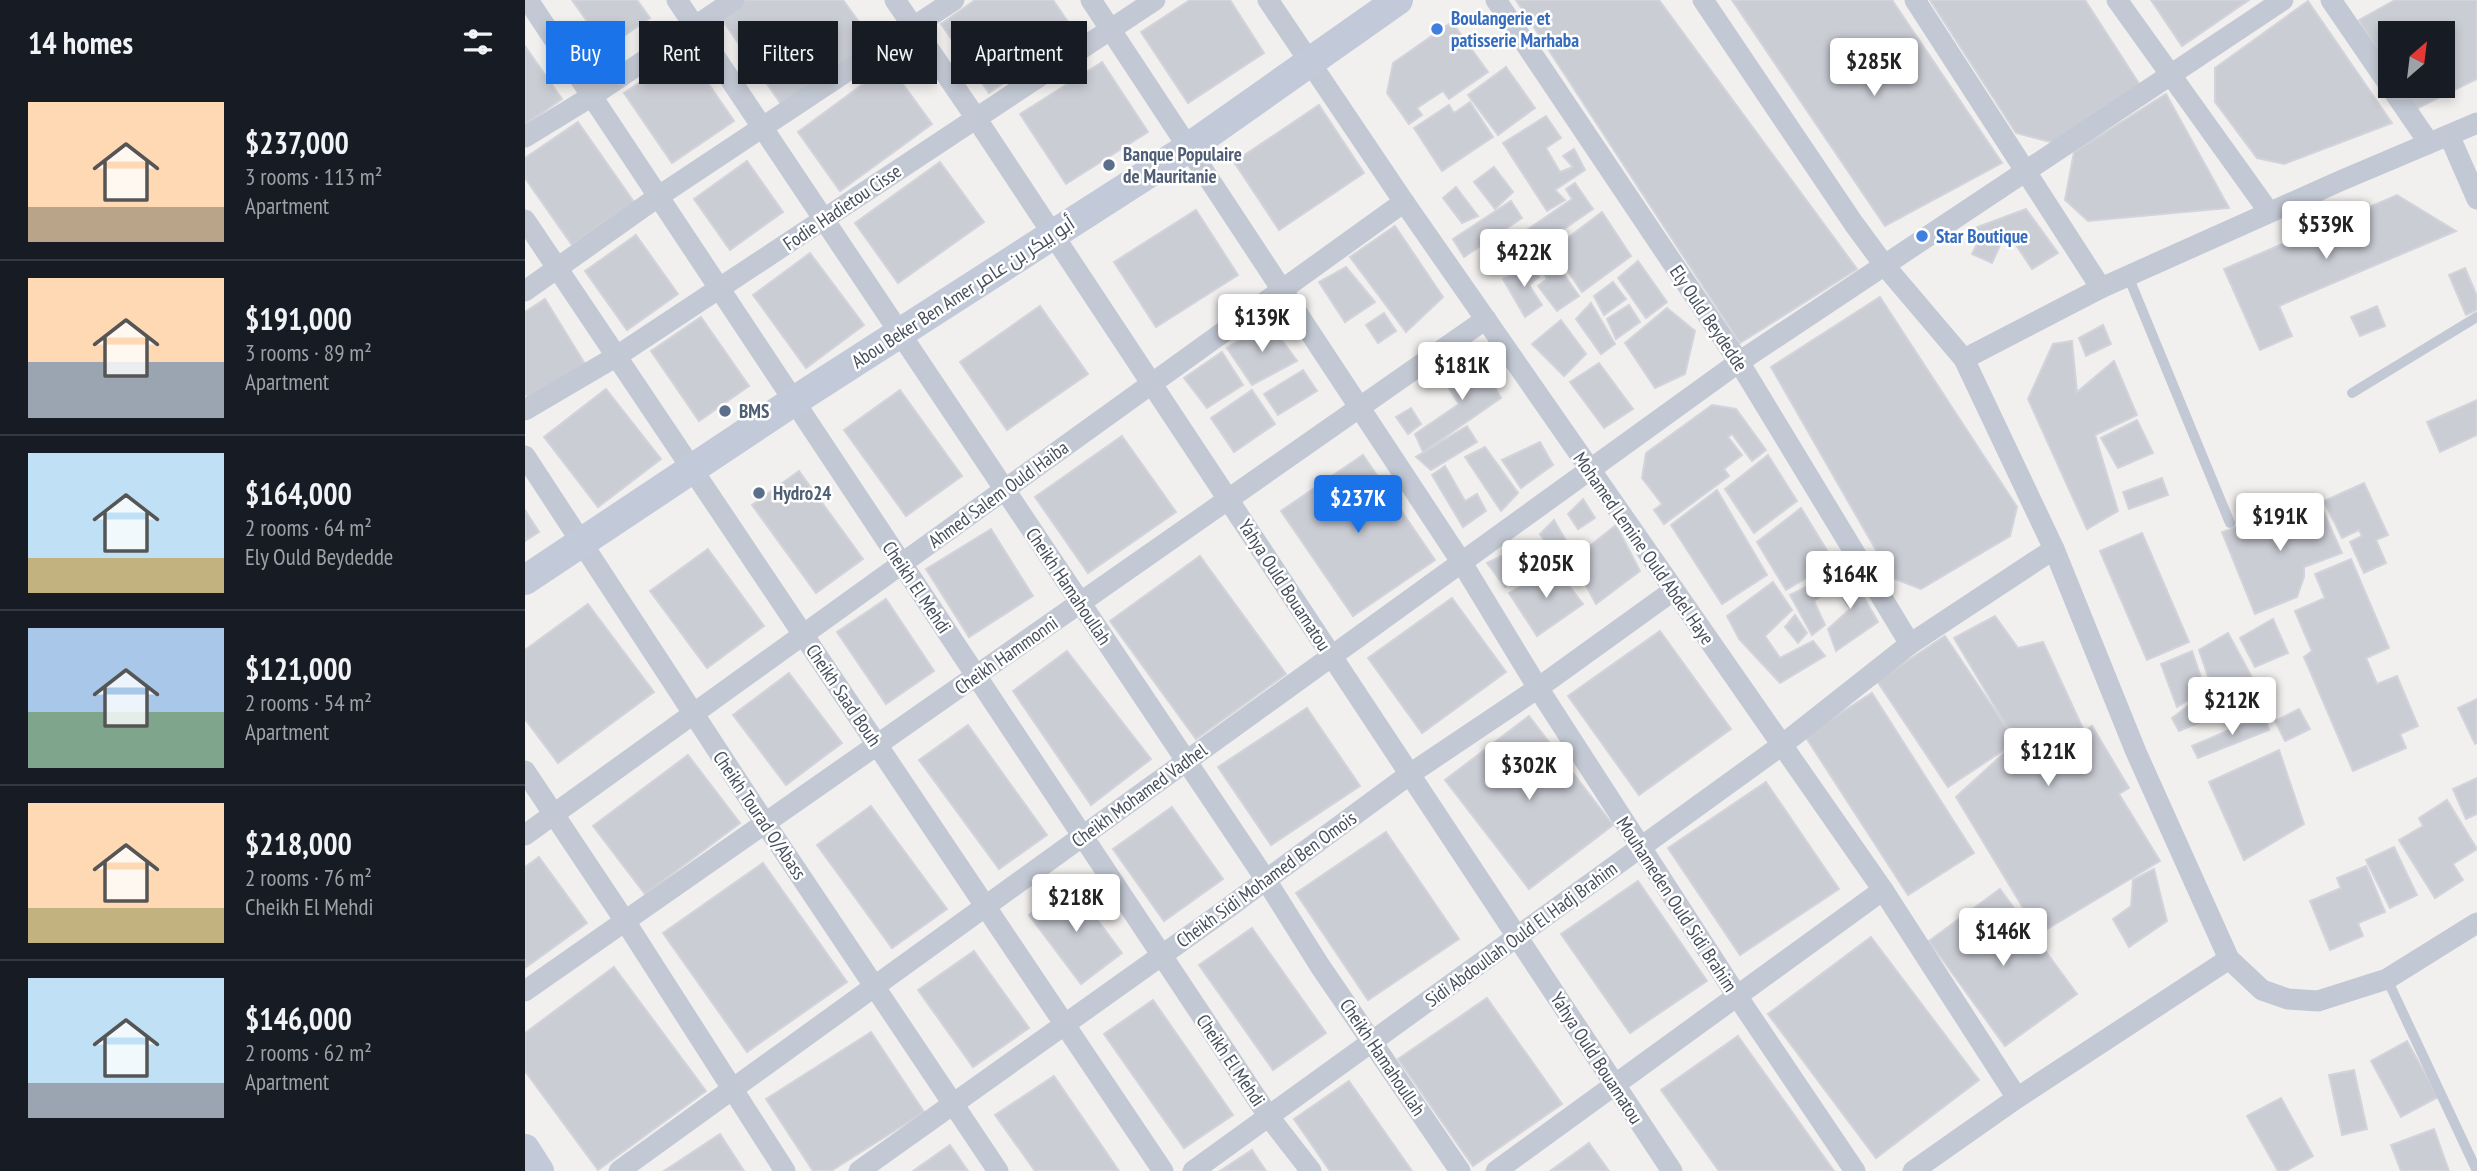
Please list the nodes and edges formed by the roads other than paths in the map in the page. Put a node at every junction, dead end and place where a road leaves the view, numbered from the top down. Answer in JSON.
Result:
{"nodes":[{"id":1,"x":528,"y":0,"type":"edge"},
{"id":2,"x":677,"y":0,"type":"edge"},
{"id":3,"x":734,"y":0,"type":"edge"},
{"id":4,"x":895,"y":0,"type":"edge"},
{"id":5,"x":954,"y":0,"type":"edge"},
{"id":6,"x":1091,"y":0,"type":"edge"},
{"id":7,"x":1155,"y":0,"type":"edge"},
{"id":8,"x":1268,"y":0,"type":"edge"},
{"id":9,"x":1398,"y":0,"type":"edge"},
{"id":10,"x":1496,"y":0,"type":"edge"},
{"id":11,"x":1703,"y":0,"type":"edge"},
{"id":12,"x":1915,"y":0,"type":"edge"},
{"id":13,"x":2117,"y":0,"type":"edge"},
{"id":14,"x":2283,"y":0,"type":"edge"},
{"id":15,"x":2331,"y":0,"type":"edge"},
{"id":16,"x":692,"y":21,"type":"edge"},
{"id":17,"x":702,"y":21,"type":"edge"},
{"id":18,"x":907,"y":21,"type":"edge"},
{"id":19,"x":924,"y":21,"type":"edge"},
{"id":20,"x":1110,"y":30,"type":"junction"},
{"id":21,"x":1310,"y":63,"type":"junction"},
{"id":22,"x":639,"y":64,"type":"edge"},
{"id":23,"x":937,"y":64,"type":"edge"},
{"id":24,"x":852,"y":68,"type":"edge"},
{"id":25,"x":724,"y":69,"type":"edge"},
{"id":26,"x":2172,"y":76,"type":"junction"},
{"id":27,"x":592,"y":96,"type":"junction"},
{"id":28,"x":976,"y":118,"type":"junction"},
{"id":29,"x":2477,"y":123,"type":"edge"},
{"id":30,"x":763,"y":126,"type":"junction"},
{"id":31,"x":2449,"y":135,"type":"junction"},
{"id":32,"x":525,"y":137,"type":"edge"},
{"id":33,"x":2428,"y":143,"type":"junction"},
{"id":34,"x":1188,"y":148,"type":"junction"},
{"id":35,"x":2028,"y":171,"type":"junction"},
{"id":36,"x":659,"y":196,"type":"junction"},
{"id":37,"x":2477,"y":199,"type":"edge"},
{"id":38,"x":1404,"y":202,"type":"junction"},
{"id":39,"x":2269,"y":212,"type":"junction"},
{"id":40,"x":824,"y":219,"type":"junction"},
{"id":41,"x":525,"y":220,"type":"edge"},
{"id":42,"x":1053,"y":234,"type":"junction"},
{"id":43,"x":1885,"y":266,"type":"junction"},
{"id":44,"x":559,"y":269,"type":"junction"},
{"id":45,"x":2128,"y":276,"type":"junction"},
{"id":46,"x":2101,"y":288,"type":"junction"},
{"id":47,"x":719,"y":289,"type":"junction"},
{"id":48,"x":1282,"y":291,"type":"junction"},
{"id":49,"x":525,"y":292,"type":"edge"},
{"id":50,"x":2477,"y":317,"type":"edge"},
{"id":51,"x":1486,"y":319,"type":"junction"},
{"id":52,"x":900,"y":334,"type":"junction"},
{"id":53,"x":617,"y":356,"type":"junction"},
{"id":54,"x":1964,"y":359,"type":"junction"},
{"id":55,"x":1739,"y":362,"type":"junction"},
{"id":56,"x":1152,"y":384,"type":"junction"},
{"id":57,"x":2352,"y":393,"type":"dead end"},
{"id":58,"x":794,"y":401,"type":"junction"},
{"id":59,"x":1360,"y":408,"type":"junction"},
{"id":60,"x":525,"y":410,"type":"edge"},
{"id":61,"x":525,"y":456,"type":"edge"},
{"id":62,"x":692,"y":468,"type":"junction"},
{"id":63,"x":1591,"y":470,"type":"junction"},
{"id":64,"x":1005,"y":490,"type":"junction"},
{"id":65,"x":1229,"y":500,"type":"junction"},
{"id":66,"x":2230,"y":523,"type":"dead end"},
{"id":67,"x":580,"y":543,"type":"junction"},
{"id":68,"x":2054,"y":549,"type":"junction"},
{"id":69,"x":1462,"y":563,"type":"junction"},
{"id":70,"x":902,"y":564,"type":"junction"},
{"id":71,"x":525,"y":580,"type":"edge"},
{"id":72,"x":1674,"y":590,"type":"junction"},
{"id":73,"x":1080,"y":603,"type":"junction"},
{"id":74,"x":804,"y":634,"type":"junction"},
{"id":75,"x":1910,"y":644,"type":"junction"},
{"id":76,"x":1332,"y":656,"type":"junction"},
{"id":77,"x":976,"y":676,"type":"junction"},
{"id":78,"x":1538,"y":688,"type":"junction"},
{"id":79,"x":693,"y":714,"type":"junction"},
{"id":80,"x":877,"y":745,"type":"junction"},
{"id":81,"x":1782,"y":745,"type":"junction"},
{"id":82,"x":1186,"y":761,"type":"junction"},
{"id":83,"x":525,"y":771,"type":"edge"},
{"id":84,"x":1410,"y":774,"type":"junction"},
{"id":85,"x":554,"y":814,"type":"junction"},
{"id":86,"x":765,"y":823,"type":"junction"},
{"id":87,"x":525,"y":835,"type":"edge"},
{"id":88,"x":1083,"y":836,"type":"junction"},
{"id":89,"x":1640,"y":848,"type":"junction"},
{"id":90,"x":1266,"y":880,"type":"junction"},
{"id":91,"x":1883,"y":890,"type":"junction"},
{"id":92,"x":985,"y":906,"type":"junction"},
{"id":93,"x":625,"y":921,"type":"junction"},
{"id":94,"x":2477,"y":923,"type":"edge"},
{"id":95,"x":1518,"y":937,"type":"junction"},
{"id":96,"x":1161,"y":955,"type":"junction"},
{"id":97,"x":2229,"y":959,"type":"junction"},
{"id":98,"x":2387,"y":979,"type":"junction"},
{"id":99,"x":874,"y":986,"type":"junction"},
{"id":100,"x":525,"y":991,"type":"edge"},
{"id":101,"x":1737,"y":996,"type":"junction"},
{"id":102,"x":1064,"y":1024,"type":"junction"},
{"id":103,"x":1373,"y":1041,"type":"junction"},
{"id":104,"x":1615,"y":1085,"type":"junction"},
{"id":105,"x":732,"y":1088,"type":"junction"},
{"id":106,"x":2017,"y":1098,"type":"junction"},
{"id":107,"x":953,"y":1104,"type":"junction"},
{"id":108,"x":1269,"y":1117,"type":"junction"},
{"id":109,"x":525,"y":1149,"type":"edge"},
{"id":110,"x":539,"y":1171,"type":"edge"},
{"id":111,"x":619,"y":1171,"type":"edge"},
{"id":112,"x":785,"y":1171,"type":"edge"},
{"id":113,"x":859,"y":1171,"type":"edge"},
{"id":114,"x":998,"y":1171,"type":"edge"},
{"id":115,"x":1163,"y":1171,"type":"edge"},
{"id":116,"x":1193,"y":1171,"type":"edge"},
{"id":117,"x":1311,"y":1171,"type":"edge"},
{"id":118,"x":1460,"y":1171,"type":"edge"},
{"id":119,"x":1496,"y":1171,"type":"edge"},
{"id":120,"x":1672,"y":1171,"type":"edge"},
{"id":121,"x":1855,"y":1171,"type":"edge"},
{"id":122,"x":1913,"y":1171,"type":"edge"},
{"id":123,"x":2477,"y":1171,"type":"edge"}],
"edges":[{"from":1,"to":27,"type":"street","name":"Cheikh El Mehdi"},
{"from":2,"to":16,"type":"street","name":"Cheikh Hamahoullah"},
{"from":3,"to":17,"type":"street"},
{"from":4,"to":18,"type":"street","name":"Yahya Ould Bouamatou"},
{"from":5,"to":19,"type":"street"},
{"from":6,"to":20,"type":"street","name":"Mouhameden Ould Sidi Brahim"},
{"from":7,"to":20,"type":"street","name":"Fodie Hadietou Cisse"},
{"from":8,"to":21,"type":"street","name":"Mohamed Lemine Ould Abdel Haye"},
{"from":9,"to":21,"type":"street","name":"Abou Beker Ben Amer أبو بيكر بن عامر"},
{"from":10,"to":55,"type":"street","name":"Ely Ould Beydedde"},
{"from":11,"to":43,"type":"street"},
{"from":12,"to":35,"type":"street"},
{"from":13,"to":26,"type":"street"},
{"from":14,"to":26,"type":"street","name":"Cheikh Mohamed Vadhel"},
{"from":15,"to":33,"type":"street"},
{"from":20,"to":28,"type":"street","name":"Fodie Hadietou Cisse"},
{"from":20,"to":34,"type":"street","name":"Mouhameden Ould Sidi Brahim"},
{"from":21,"to":34,"type":"street","name":"Abou Beker Ben Amer أبو بيكر بن عامر"},
{"from":21,"to":38,"type":"street","name":"Mohamed Lemine Ould Abdel Haye"},
{"from":22,"to":27,"type":"street"},
{"from":23,"to":28,"type":"street","name":"Yahya Ould Bouamatou"},
{"from":24,"to":30,"type":"street"},
{"from":25,"to":30,"type":"street","name":"Cheikh Hamahoullah"},
{"from":26,"to":35,"type":"street","name":"Cheikh Mohamed Vadhel"},
{"from":26,"to":39,"type":"street"},
{"from":27,"to":32,"type":"street"},
{"from":27,"to":36,"type":"street","name":"Cheikh El Mehdi"},
{"from":28,"to":40,"type":"street","name":"Fodie Hadietou Cisse"},
{"from":28,"to":42,"type":"street","name":"Yahya Ould Bouamatou"},
{"from":29,"to":31,"type":"street"},
{"from":30,"to":36,"type":"street"},
{"from":30,"to":40,"type":"street","name":"Cheikh Hamahoullah"},
{"from":31,"to":33,"type":"street"},
{"from":31,"to":37,"type":"street"},
{"from":33,"to":39,"type":"street"},
{"from":34,"to":42,"type":"street","name":"Abou Beker Ben Amer أبو بيكر بن عامر"},
{"from":34,"to":48,"type":"street","name":"Mouhameden Ould Sidi Brahim"},
{"from":35,"to":43,"type":"street","name":"Cheikh Mohamed Vadhel"},
{"from":35,"to":46,"type":"street"},
{"from":36,"to":44,"type":"street"},
{"from":36,"to":47,"type":"street","name":"Cheikh El Mehdi"},
{"from":38,"to":48,"type":"street","name":"Ahmed Salem Ould Haiba"},
{"from":38,"to":51,"type":"street","name":"Mohamed Lemine Ould Abdel Haye"},
{"from":39,"to":45,"type":"street"},
{"from":40,"to":47,"type":"street","name":"Fodie Hadietou Cisse"},
{"from":40,"to":52,"type":"street","name":"Cheikh Hamahoullah"},
{"from":41,"to":44,"type":"street","name":"Cheikh Saad Bouh"},
{"from":42,"to":52,"type":"street","name":"Abou Beker Ben Amer أبو بيكر بن عامر"},
{"from":42,"to":56,"type":"street","name":"Yahya Ould Bouamatou"},
{"from":43,"to":54,"type":"street"},
{"from":43,"to":55,"type":"street","name":"Cheikh Mohamed Vadhel"},
{"from":44,"to":49,"type":"street"},
{"from":44,"to":53,"type":"street","name":"Cheikh Saad Bouh"},
{"from":45,"to":46,"type":"street"},
{"from":45,"to":66,"type":"lane"},
{"from":46,"to":54,"type":"street"},
{"from":47,"to":53,"type":"street","name":"Fodie Hadietou Cisse"},
{"from":47,"to":58,"type":"street","name":"Cheikh El Mehdi"},
{"from":48,"to":56,"type":"street","name":"Ahmed Salem Ould Haiba"},
{"from":48,"to":59,"type":"street","name":"Mouhameden Ould Sidi Brahim"},
{"from":50,"to":57,"type":"lane"},
{"from":51,"to":59,"type":"street","name":"Cheikh Hammonni"},
{"from":51,"to":63,"type":"street","name":"Mohamed Lemine Ould Abdel Haye"},
{"from":52,"to":58,"type":"street","name":"Abou Beker Ben Amer أبو بيكر بن عامر"},
{"from":52,"to":64,"type":"street","name":"Cheikh Hamahoullah"},
{"from":53,"to":60,"type":"street","name":"Fodie Hadietou Cisse"},
{"from":53,"to":62,"type":"street","name":"Cheikh Saad Bouh"},
{"from":54,"to":68,"type":"street"},
{"from":55,"to":63,"type":"street","name":"Cheikh Mohamed Vadhel"},
{"from":55,"to":75,"type":"street","name":"Ely Ould Beydedde"},
{"from":56,"to":64,"type":"street","name":"Ahmed Salem Ould Haiba"},
{"from":56,"to":65,"type":"street","name":"Yahya Ould Bouamatou"},
{"from":58,"to":62,"type":"street","name":"Abou Beker Ben Amer أبو بيكر بن عامر"},
{"from":58,"to":70,"type":"street","name":"Cheikh El Mehdi"},
{"from":59,"to":65,"type":"street","name":"Cheikh Hammonni"},
{"from":59,"to":69,"type":"street","name":"Mouhameden Ould Sidi Brahim"},
{"from":61,"to":67,"type":"street","name":"Cheikh Tourad O/Abass"},
{"from":62,"to":67,"type":"street","name":"Abou Beker Ben Amer أبو بيكر بن عامر"},
{"from":62,"to":74,"type":"street","name":"Cheikh Saad Bouh"},
{"from":63,"to":69,"type":"street","name":"Cheikh Mohamed Vadhel"},
{"from":63,"to":72,"type":"street","name":"Mohamed Lemine Ould Abdel Haye"},
{"from":64,"to":70,"type":"street","name":"Ahmed Salem Ould Haiba"},
{"from":64,"to":73,"type":"street","name":"Cheikh Hamahoullah"},
{"from":65,"to":73,"type":"street","name":"Cheikh Hammonni"},
{"from":65,"to":76,"type":"street","name":"Yahya Ould Bouamatou"},
{"from":67,"to":71,"type":"street","name":"Abou Beker Ben Amer أبو بيكر بن عامر"},
{"from":67,"to":79,"type":"street","name":"Cheikh Tourad O/Abass"},
{"from":68,"to":75,"type":"street","name":"Sidi Abdoullah Ould El Hadj Brahim"},
{"from":68,"to":97,"type":"street"},
{"from":69,"to":76,"type":"street","name":"Cheikh Mohamed Vadhel"},
{"from":69,"to":78,"type":"street","name":"Mouhameden Ould Sidi Brahim"},
{"from":70,"to":74,"type":"street","name":"Ahmed Salem Ould Haiba"},
{"from":70,"to":77,"type":"street","name":"Cheikh El Mehdi"},
{"from":72,"to":78,"type":"street","name":"Cheikh Sidi Mohamed Ben Omois"},
{"from":72,"to":81,"type":"street","name":"Mohamed Lemine Ould Abdel Haye"},
{"from":73,"to":77,"type":"street","name":"Cheikh Hammonni"},
{"from":73,"to":82,"type":"street","name":"Cheikh Hamahoullah"},
{"from":74,"to":79,"type":"street","name":"Ahmed Salem Ould Haiba"},
{"from":74,"to":80,"type":"street","name":"Cheikh Saad Bouh"},
{"from":75,"to":81,"type":"street","name":"Sidi Abdoullah Ould El Hadj Brahim"},
{"from":76,"to":82,"type":"street","name":"Cheikh Mohamed Vadhel"},
{"from":76,"to":84,"type":"street","name":"Yahya Ould Bouamatou"},
{"from":77,"to":80,"type":"street","name":"Cheikh Hammonni"},
{"from":77,"to":88,"type":"street","name":"Cheikh El Mehdi"},
{"from":78,"to":84,"type":"street","name":"Cheikh Sidi Mohamed Ben Omois"},
{"from":78,"to":89,"type":"street","name":"Mouhameden Ould Sidi Brahim"},
{"from":79,"to":85,"type":"street","name":"Ahmed Salem Ould Haiba"},
{"from":79,"to":86,"type":"street","name":"Cheikh Tourad O/Abass"},
{"from":80,"to":86,"type":"street","name":"Cheikh Hammonni"},
{"from":80,"to":92,"type":"street","name":"Cheikh Saad Bouh"},
{"from":81,"to":89,"type":"street","name":"Sidi Abdoullah Ould El Hadj Brahim"},
{"from":81,"to":91,"type":"street","name":"Mohamed Lemine Ould Abdel Haye"},
{"from":82,"to":88,"type":"street","name":"Cheikh Mohamed Vadhel"},
{"from":82,"to":90,"type":"street","name":"Cheikh Hamahoullah"},
{"from":83,"to":85,"type":"street"},
{"from":84,"to":90,"type":"street","name":"Cheikh Sidi Mohamed Ben Omois"},
{"from":84,"to":95,"type":"street","name":"Yahya Ould Bouamatou"},
{"from":85,"to":87,"type":"street","name":"Ahmed Salem Ould Haiba"},
{"from":85,"to":93,"type":"street"},
{"from":86,"to":93,"type":"street","name":"Cheikh Hammonni"},
{"from":86,"to":99,"type":"street","name":"Cheikh Tourad O/Abass"},
{"from":88,"to":92,"type":"street","name":"Cheikh Mohamed Vadhel"},
{"from":88,"to":96,"type":"street","name":"Cheikh El Mehdi"},
{"from":89,"to":95,"type":"street","name":"Sidi Abdoullah Ould El Hadj Brahim"},
{"from":89,"to":101,"type":"street","name":"Mouhameden Ould Sidi Brahim"},
{"from":90,"to":96,"type":"street","name":"Cheikh Sidi Mohamed Ben Omois"},
{"from":90,"to":103,"type":"street","name":"Cheikh Hamahoullah"},
{"from":91,"to":101,"type":"street"},
{"from":91,"to":106,"type":"street","name":"Mohamed Lemine Ould Abdel Haye"},
{"from":92,"to":99,"type":"street","name":"Cheikh Mohamed Vadhel"},
{"from":92,"to":102,"type":"street","name":"Cheikh Saad Bouh"},
{"from":93,"to":100,"type":"street","name":"Cheikh Hammonni"},
{"from":93,"to":105,"type":"street"},
{"from":94,"to":98,"type":"street"},
{"from":95,"to":103,"type":"street","name":"Sidi Abdoullah Ould El Hadj Brahim"},
{"from":95,"to":104,"type":"street","name":"Yahya Ould Bouamatou"},
{"from":96,"to":102,"type":"street","name":"Cheikh Sidi Mohamed Ben Omois"},
{"from":96,"to":108,"type":"street","name":"Cheikh El Mehdi"},
{"from":97,"to":98,"type":"street"},
{"from":97,"to":106,"type":"street"},
{"from":98,"to":123,"type":"lane"},
{"from":99,"to":105,"type":"street","name":"Cheikh Mohamed Vadhel"},
{"from":99,"to":107,"type":"street","name":"Cheikh Tourad O/Abass"},
{"from":101,"to":104,"type":"street"},
{"from":101,"to":121,"type":"street","name":"Mouhameden Ould Sidi Brahim"},
{"from":102,"to":107,"type":"street","name":"Cheikh Sidi Mohamed Ben Omois"},
{"from":102,"to":115,"type":"street","name":"Cheikh Saad Bouh"},
{"from":103,"to":108,"type":"street","name":"Sidi Abdoullah Ould El Hadj Brahim"},
{"from":103,"to":118,"type":"street","name":"Cheikh Hamahoullah"},
{"from":104,"to":119,"type":"street"},
{"from":104,"to":120,"type":"street","name":"Yahya Ould Bouamatou"},
{"from":105,"to":111,"type":"street","name":"Cheikh Mohamed Vadhel"},
{"from":105,"to":112,"type":"street"},
{"from":106,"to":122,"type":"street"},
{"from":107,"to":113,"type":"street","name":"Cheikh Sidi Mohamed Ben Omois"},
{"from":107,"to":114,"type":"street","name":"Cheikh Tourad O/Abass"},
{"from":108,"to":116,"type":"street","name":"Sidi Abdoullah Ould El Hadj Brahim"},
{"from":108,"to":117,"type":"street","name":"Cheikh El Mehdi"},
{"from":109,"to":110,"type":"street"}]}
